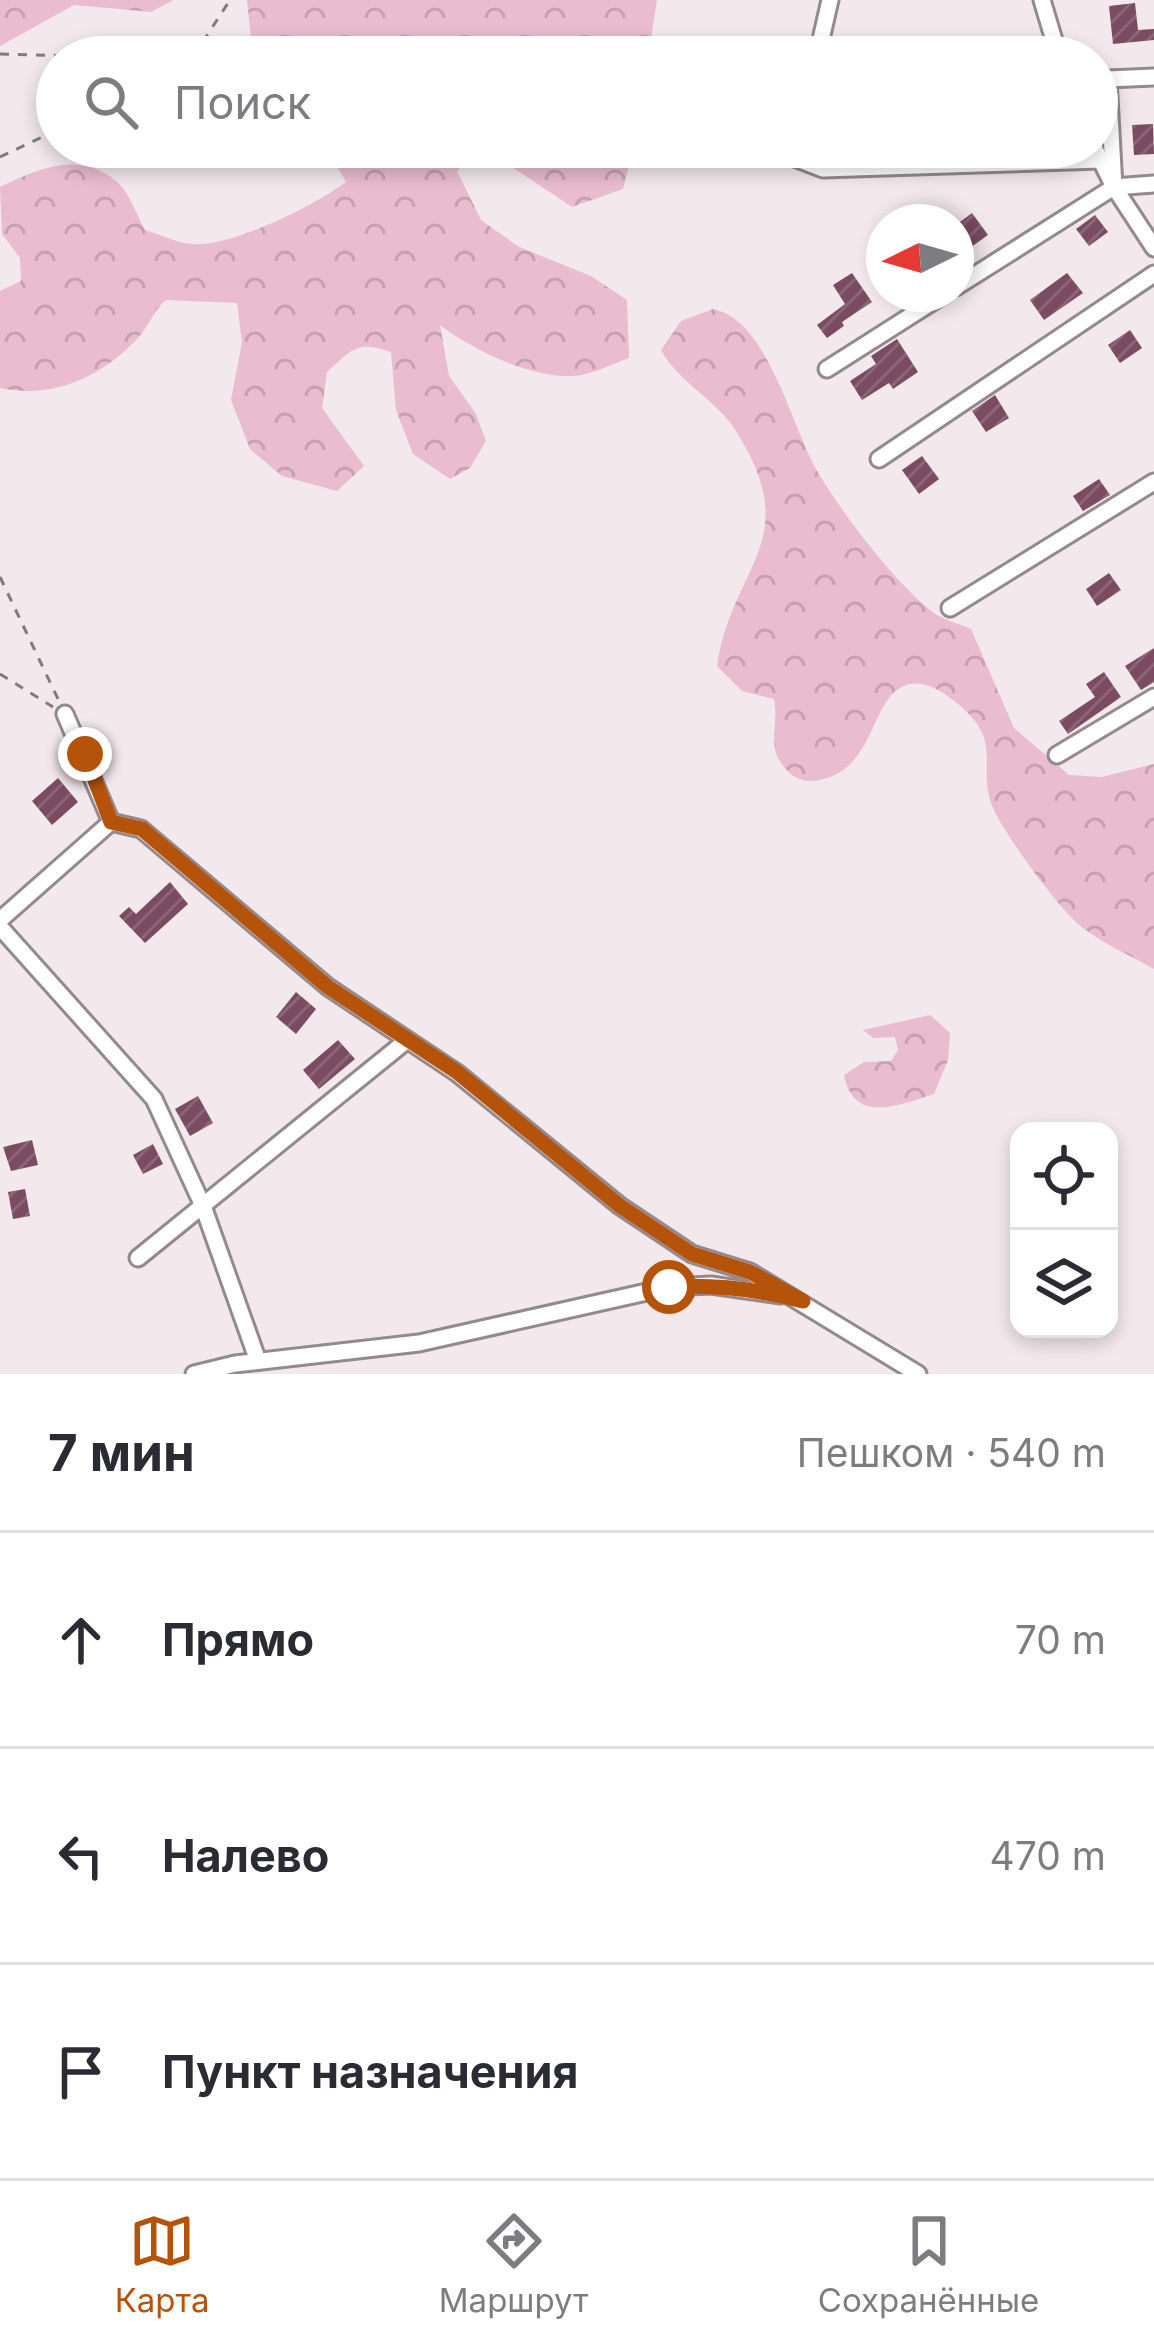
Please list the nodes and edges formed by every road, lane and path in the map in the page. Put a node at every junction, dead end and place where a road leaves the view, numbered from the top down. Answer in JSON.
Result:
{"nodes":[{"id":1,"x":230,"y":0,"type":"edge"},
{"id":2,"x":830,"y":0,"type":"edge"},
{"id":3,"x":1042,"y":0,"type":"edge"},
{"id":4,"x":207,"y":36,"type":"edge"},
{"id":5,"x":822,"y":36,"type":"edge"},
{"id":6,"x":1053,"y":36,"type":"edge"},
{"id":7,"x":0,"y":54,"type":"edge"},
{"id":8,"x":36,"y":55,"type":"edge"},
{"id":9,"x":1154,"y":77,"type":"edge"},
{"id":10,"x":1118,"y":79,"type":"edge"},
{"id":11,"x":36,"y":140,"type":"edge"},
{"id":12,"x":0,"y":157,"type":"edge"},
{"id":13,"x":1104,"y":168,"type":"edge"},
{"id":14,"x":1113,"y":168,"type":"edge"},
{"id":15,"x":1154,"y":184,"type":"edge"},
{"id":16,"x":1114,"y":187,"type":"junction"},
{"id":17,"x":1154,"y":248,"type":"edge"},
{"id":18,"x":1154,"y":274,"type":"edge"},
{"id":19,"x":974,"y":276,"type":"edge"},
{"id":20,"x":917,"y":312,"type":"edge"},
{"id":21,"x":827,"y":369,"type":"dead end"},
{"id":22,"x":879,"y":459,"type":"dead end"},
{"id":23,"x":1154,"y":482,"type":"edge"},
{"id":24,"x":0,"y":578,"type":"edge"},
{"id":25,"x":950,"y":608,"type":"dead end"},
{"id":26,"x":0,"y":674,"type":"edge"},
{"id":27,"x":1154,"y":697,"type":"edge"},
{"id":28,"x":65,"y":714,"type":"junction"},
{"id":29,"x":1057,"y":755,"type":"dead end"},
{"id":30,"x":111,"y":822,"type":"junction"},
{"id":31,"x":0,"y":924,"type":"edge"},
{"id":32,"x":406,"y":1040,"type":"junction"},
{"id":33,"x":203,"y":1206,"type":"junction"},
{"id":34,"x":138,"y":1258,"type":"dead end"},
{"id":35,"x":803,"y":1301,"type":"junction"},
{"id":36,"x":258,"y":1361,"type":"junction"},
{"id":37,"x":194,"y":1374,"type":"edge"},
{"id":38,"x":918,"y":1374,"type":"edge"}],
"edges":[{"from":1,"to":4,"type":"path"},
{"from":2,"to":5,"type":"street"},
{"from":3,"to":6,"type":"street"},
{"from":7,"to":8,"type":"path"},
{"from":9,"to":10,"type":"street"},
{"from":11,"to":12,"type":"path"},
{"from":13,"to":16,"type":"street"},
{"from":14,"to":16,"type":"street"},
{"from":15,"to":16,"type":"street"},
{"from":16,"to":17,"type":"street"},
{"from":16,"to":19,"type":"street"},
{"from":18,"to":22,"type":"street"},
{"from":20,"to":21,"type":"street"},
{"from":23,"to":25,"type":"street"},
{"from":24,"to":28,"type":"path"},
{"from":26,"to":28,"type":"path"},
{"from":27,"to":29,"type":"street"},
{"from":28,"to":30,"type":"street"},
{"from":30,"to":31,"type":"street"},
{"from":30,"to":32,"type":"street"},
{"from":31,"to":33,"type":"street"},
{"from":32,"to":33,"type":"street"},
{"from":32,"to":35,"type":"street"},
{"from":33,"to":34,"type":"street"},
{"from":33,"to":36,"type":"street"},
{"from":35,"to":36,"type":"street"},
{"from":35,"to":38,"type":"street"},
{"from":36,"to":37,"type":"street"}]}
